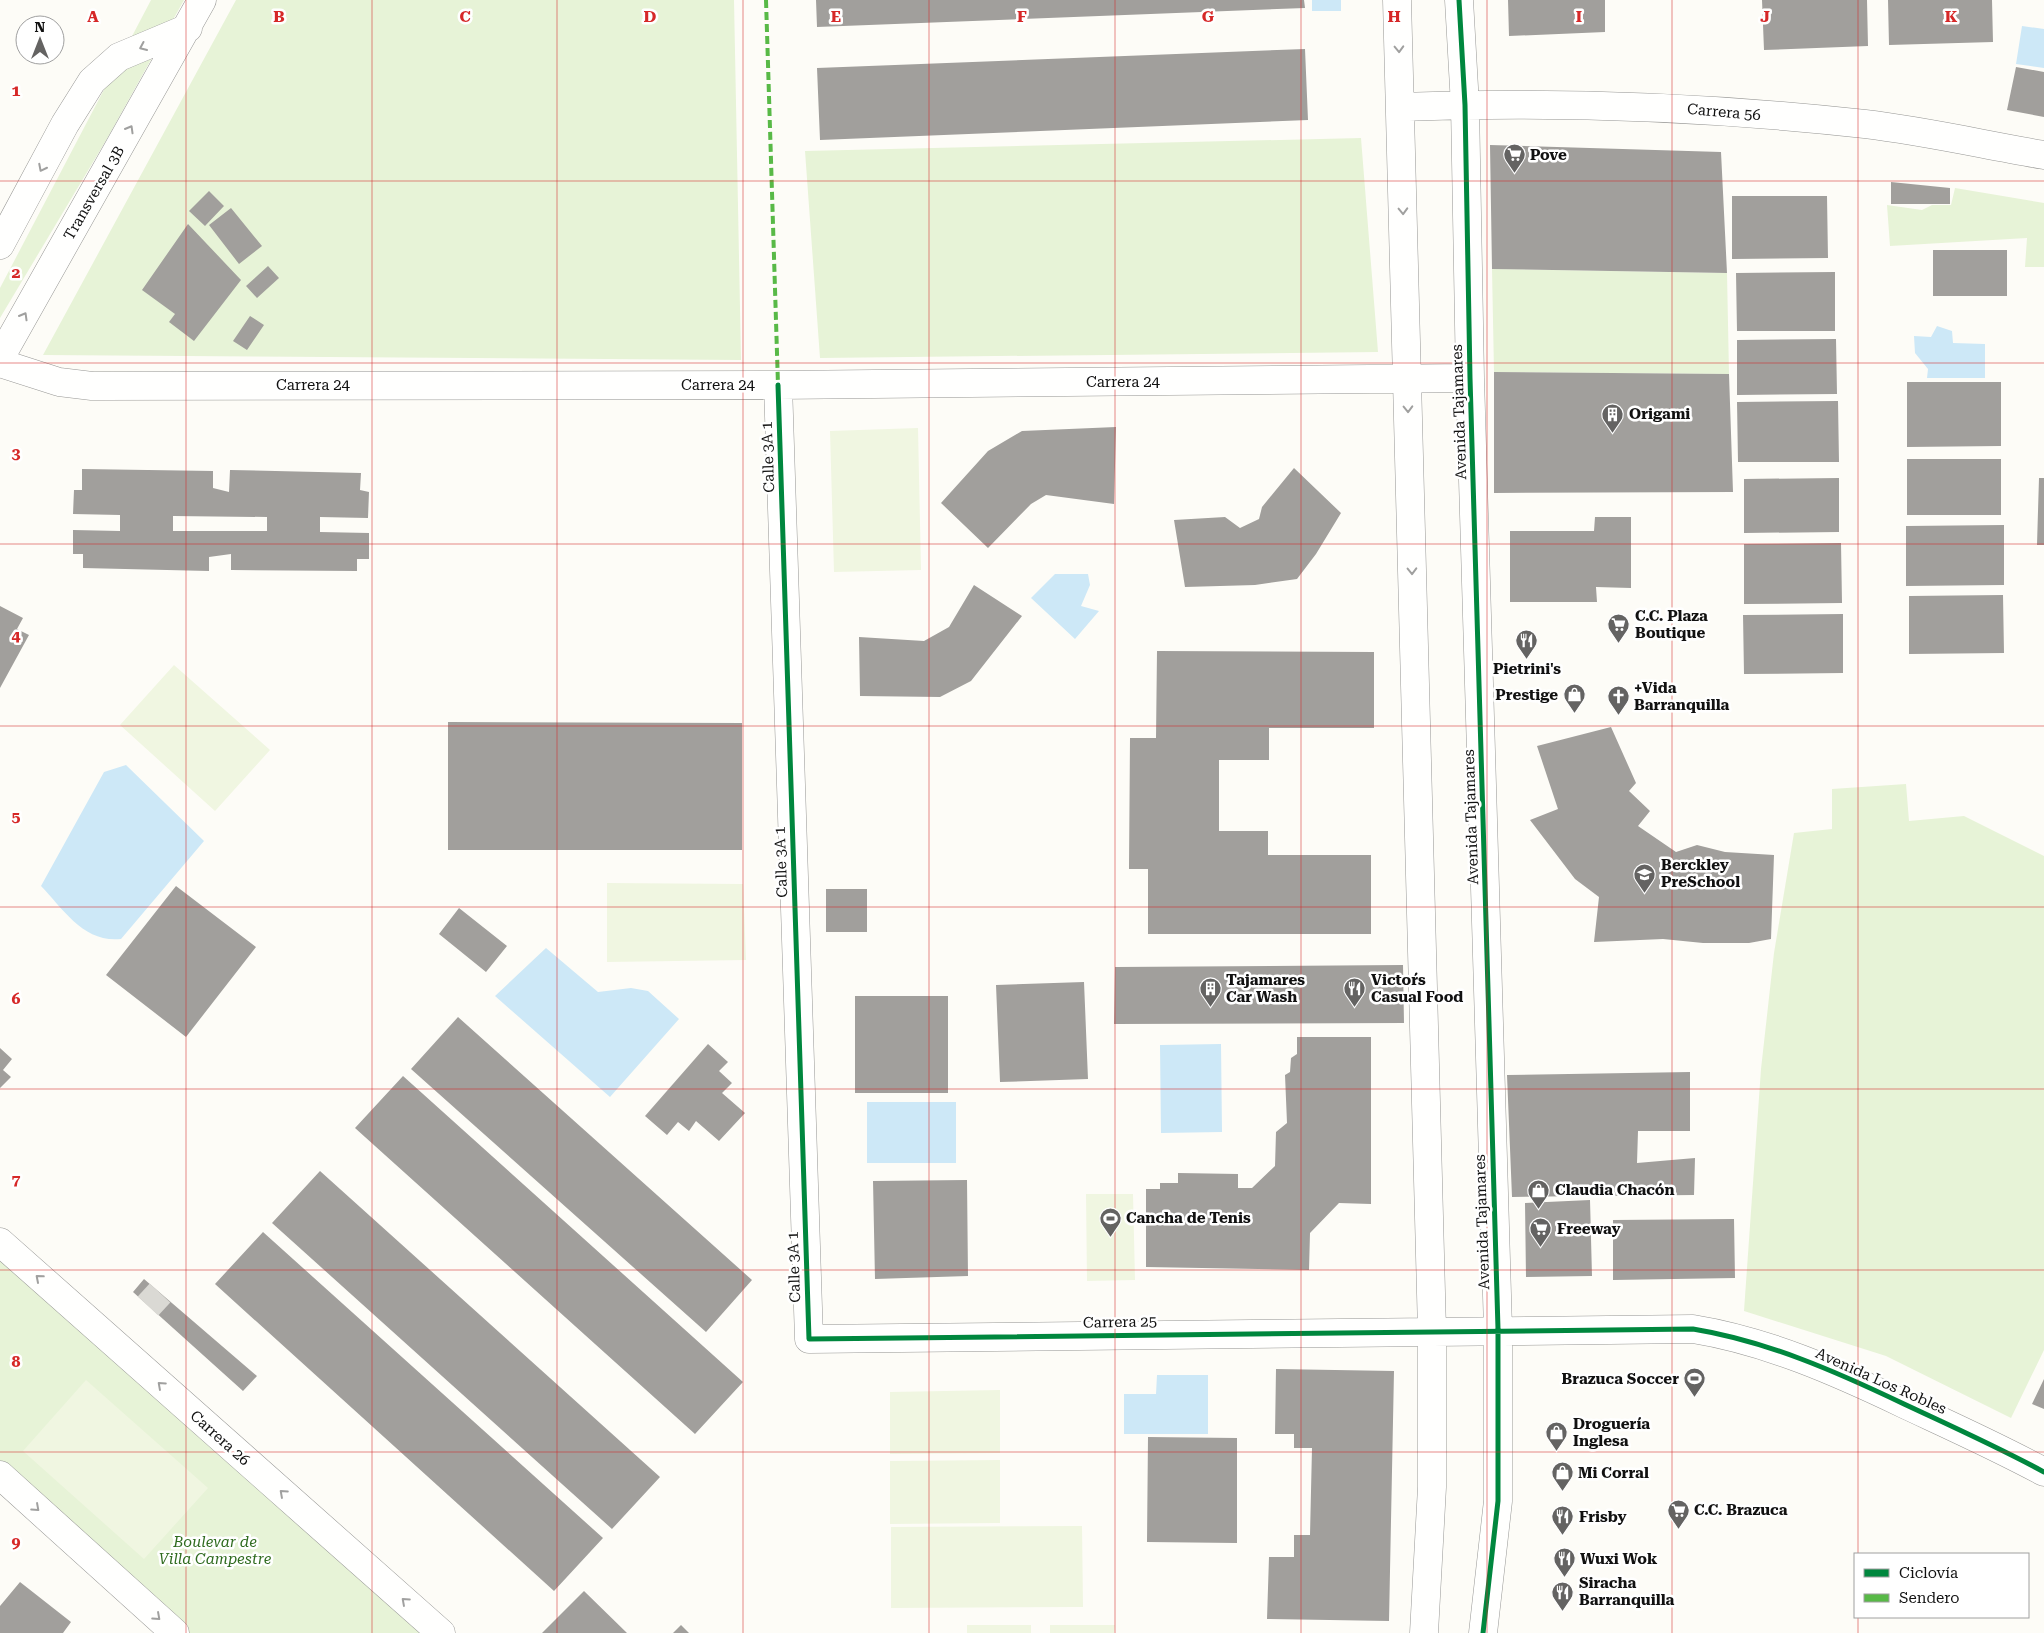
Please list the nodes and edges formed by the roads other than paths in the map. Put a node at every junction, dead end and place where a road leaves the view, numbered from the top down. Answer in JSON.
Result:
{"nodes":[{"id":1,"x":202,"y":0,"type":"edge"},
{"id":2,"x":1397,"y":0,"type":"edge"},
{"id":3,"x":1459,"y":0,"type":"edge"},
{"id":4,"x":188,"y":28,"type":"junction"},
{"id":5,"x":1465,"y":105,"type":"junction"},
{"id":6,"x":1400,"y":107,"type":"junction"},
{"id":7,"x":2044,"y":156,"type":"edge"},
{"id":8,"x":0,"y":245,"type":"edge"},
{"id":9,"x":0,"y":358,"type":"edge"},
{"id":10,"x":0,"y":363,"type":"edge"},
{"id":11,"x":1470,"y":378,"type":"junction"},
{"id":12,"x":1408,"y":380,"type":"junction"},
{"id":13,"x":778,"y":385,"type":"junction"},
{"id":14,"x":0,"y":1242,"type":"edge"},
{"id":15,"x":1498,"y":1330,"type":"junction"},
{"id":16,"x":1432,"y":1331,"type":"junction"},
{"id":17,"x":809,"y":1339,"type":"joint"},
{"id":18,"x":2044,"y":1472,"type":"edge"},
{"id":19,"x":0,"y":1475,"type":"edge"},
{"id":20,"x":175,"y":1633,"type":"edge"},
{"id":21,"x":441,"y":1633,"type":"edge"},
{"id":22,"x":1424,"y":1633,"type":"edge"},
{"id":23,"x":1483,"y":1633,"type":"edge"}],
"edges":[{"from":1,"to":4,"type":"street","name":"Transversal 3B"},
{"from":2,"to":6,"type":"street","one_way":true},
{"from":3,"to":5,"type":"street","name":"Avenida Tajamares"},
{"from":4,"to":8,"type":"street","one_way":true},
{"from":9,"to":4,"type":"street","name":"Transversal 3B","one_way":true},
{"from":5,"to":6,"type":"street","name":"Carrera 56"},
{"from":5,"to":7,"type":"street","name":"Carrera 56"},
{"from":5,"to":11,"type":"street","name":"Avenida Tajamares"},
{"from":6,"to":12,"type":"street","one_way":true},
{"from":10,"to":13,"type":"street","name":"Carrera 24"},
{"from":11,"to":12,"type":"street","name":"Carrera 24"},
{"from":11,"to":15,"type":"street","name":"Avenida Tajamares"},
{"from":12,"to":13,"type":"street","name":"Carrera 24"},
{"from":12,"to":16,"type":"street","one_way":true},
{"from":13,"to":17,"type":"street","name":"Calle 3A 1"},
{"from":21,"to":14,"type":"street","name":"Carrera 26","one_way":true},
{"from":15,"to":16,"type":"street","name":"Avenida Los Robles"},
{"from":15,"to":18,"type":"street","name":"Avenida Los Robles"},
{"from":15,"to":23,"type":"street","name":"Avenida Tajamares"},
{"from":16,"to":17,"type":"street","name":"Carrera 25"},
{"from":16,"to":22,"type":"street"},
{"from":19,"to":20,"type":"street","one_way":true}]}
